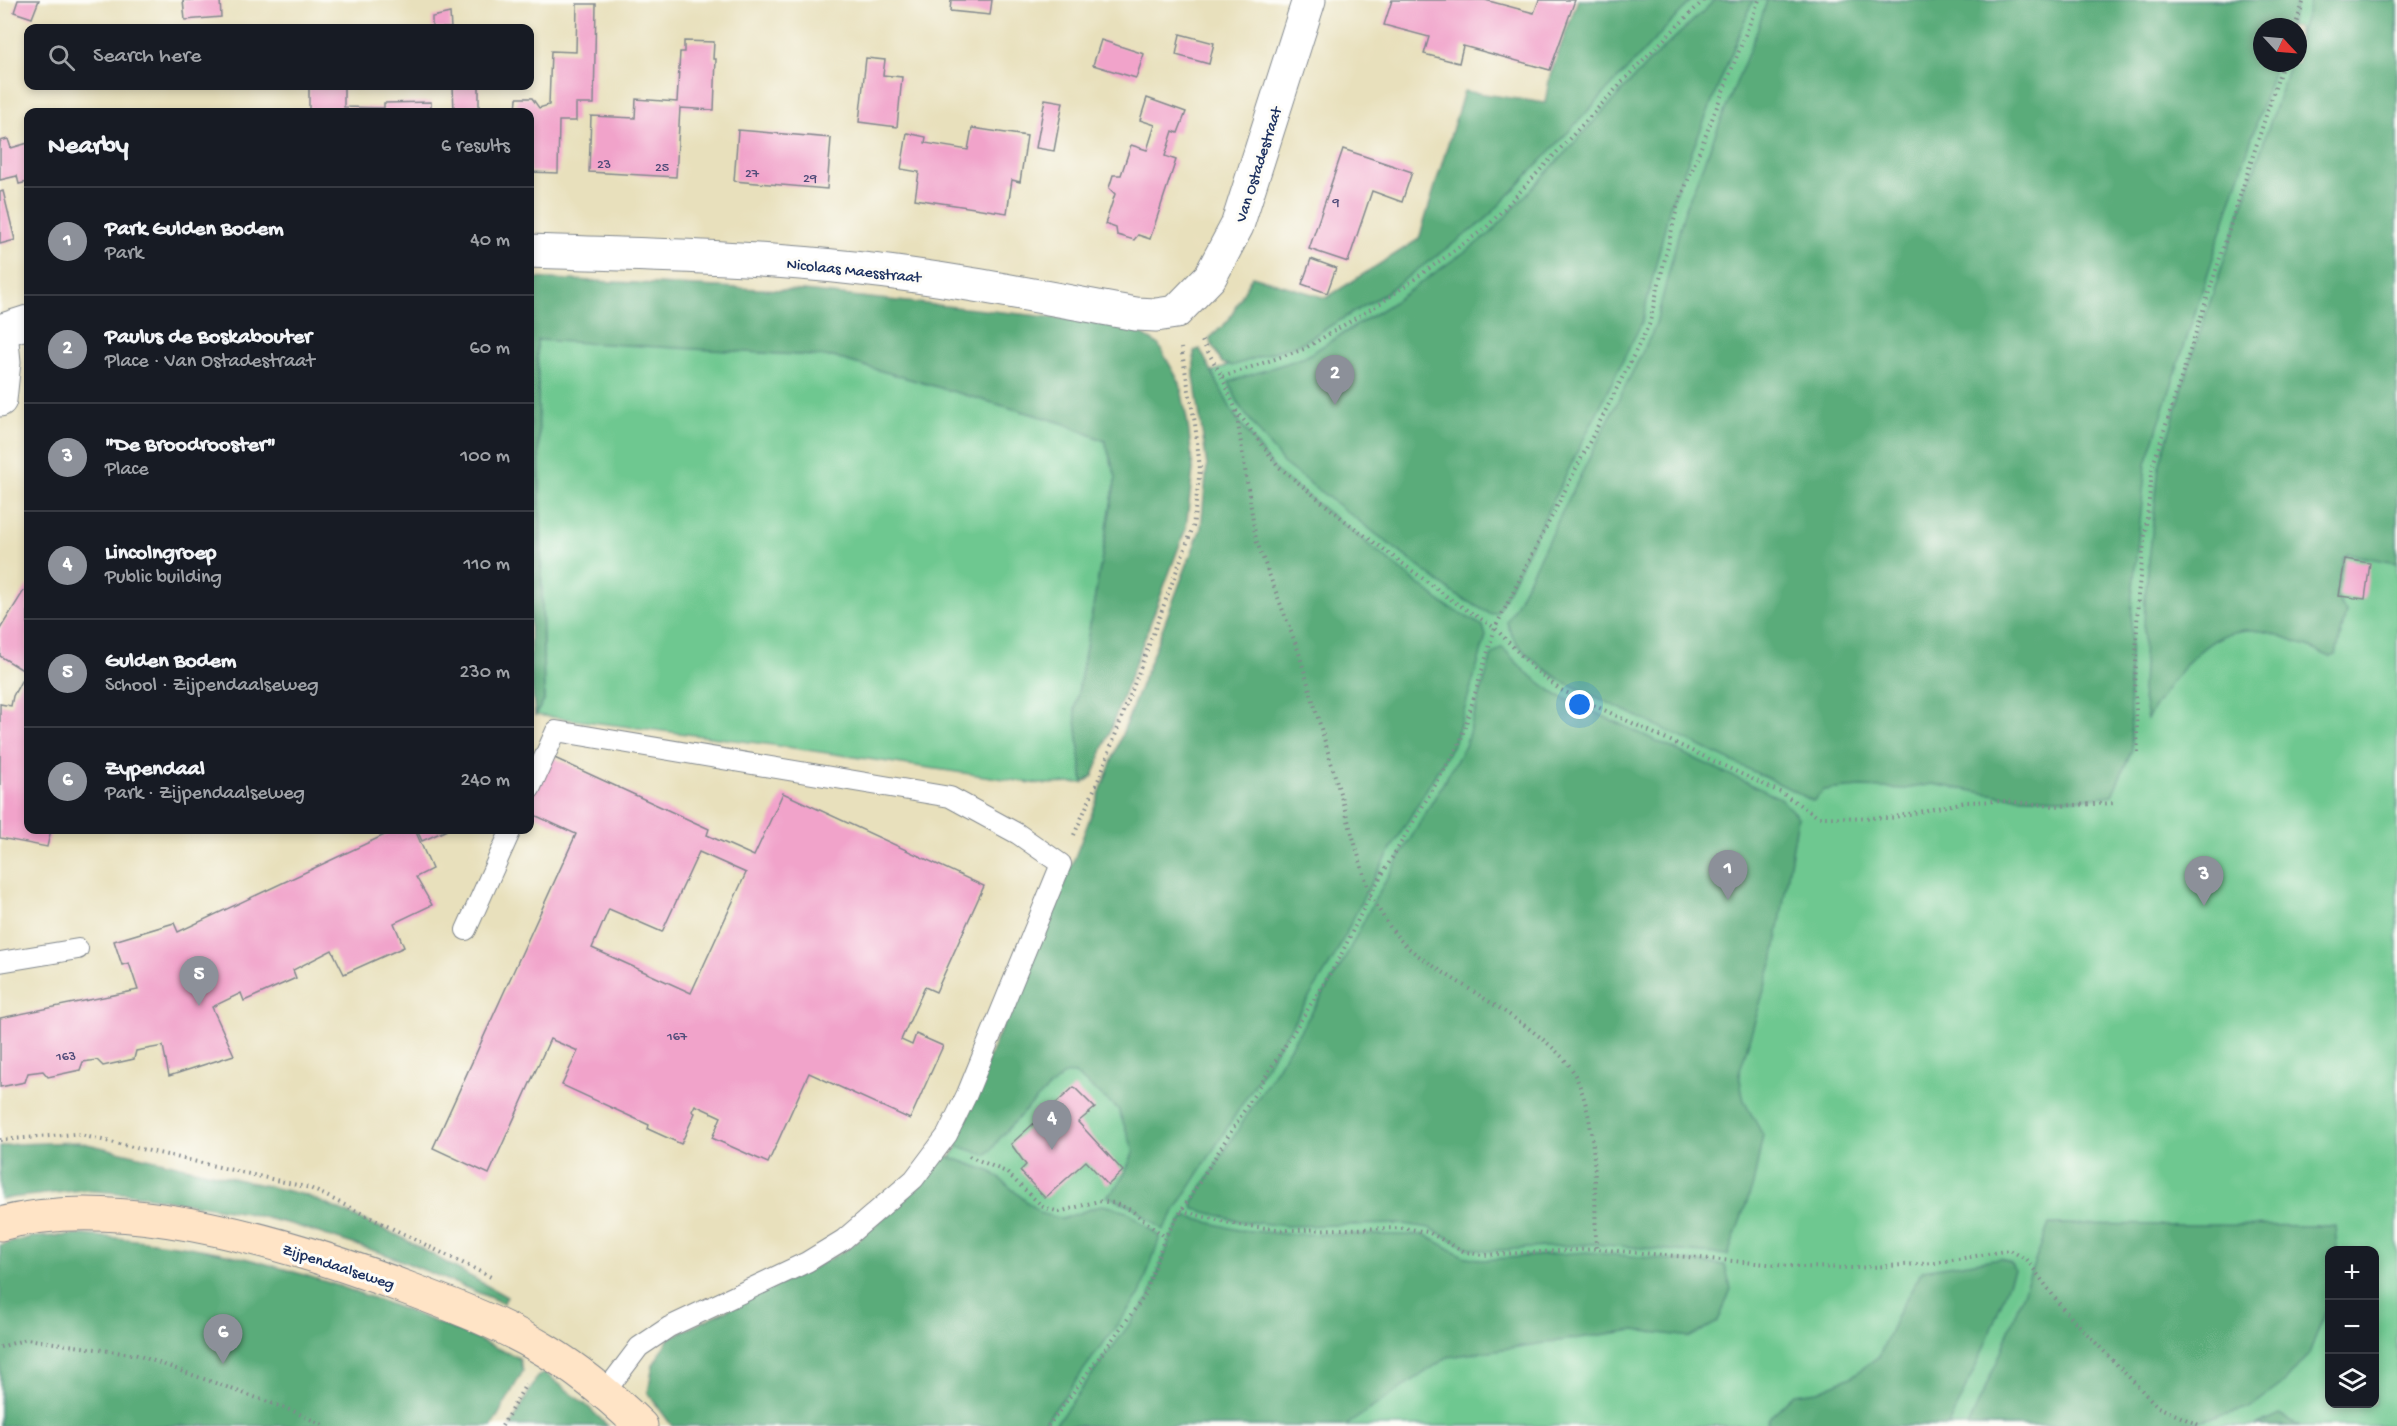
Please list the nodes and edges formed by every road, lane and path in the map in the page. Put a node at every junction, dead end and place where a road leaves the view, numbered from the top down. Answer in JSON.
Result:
{"nodes":[{"id":1,"x":1309,"y":0,"type":"edge"},
{"id":2,"x":1704,"y":0,"type":"edge"},
{"id":3,"x":1759,"y":0,"type":"edge"},
{"id":4,"x":2304,"y":0,"type":"edge"},
{"id":5,"x":2298,"y":18,"type":"edge"},
{"id":6,"x":2280,"y":72,"type":"edge"},
{"id":7,"x":534,"y":250,"type":"edge"},
{"id":8,"x":1176,"y":312,"type":"junction"},
{"id":9,"x":24,"y":323,"type":"edge"},
{"id":10,"x":0,"y":331,"type":"edge"},
{"id":11,"x":1222,"y":377,"type":"junction"},
{"id":12,"x":0,"y":400,"type":"edge"},
{"id":13,"x":1236,"y":410,"type":"junction"},
{"id":14,"x":1495,"y":628,"type":"junction"},
{"id":15,"x":2138,"y":752,"type":"dead end"},
{"id":16,"x":534,"y":780,"type":"edge"},
{"id":17,"x":2116,"y":803,"type":"dead end"},
{"id":18,"x":509,"y":834,"type":"edge"},
{"id":19,"x":1061,"y":864,"type":"junction"},
{"id":20,"x":1370,"y":895,"type":"junction"},
{"id":21,"x":466,"y":930,"type":"dead end"},
{"id":22,"x":78,"y":949,"type":"dead end"},
{"id":23,"x":0,"y":962,"type":"edge"},
{"id":24,"x":940,"y":1146,"type":"junction"},
{"id":25,"x":1181,"y":1211,"type":"junction"},
{"id":26,"x":0,"y":1224,"type":"edge"},
{"id":27,"x":1165,"y":1237,"type":"junction"},
{"id":28,"x":1596,"y":1248,"type":"junction"},
{"id":29,"x":0,"y":1347,"type":"edge"},
{"id":30,"x":545,"y":1350,"type":"junction"},
{"id":31,"x":604,"y":1392,"type":"junction"},
{"id":32,"x":325,"y":1426,"type":"edge"},
{"id":33,"x":502,"y":1426,"type":"edge"},
{"id":34,"x":642,"y":1426,"type":"edge"},
{"id":35,"x":1048,"y":1426,"type":"edge"},
{"id":36,"x":2201,"y":1426,"type":"edge"}],
"edges":[{"from":1,"to":8,"type":"street","name":"Van Ostadestraat"},
{"from":2,"to":11,"type":"path"},
{"from":3,"to":14,"type":"path"},
{"from":4,"to":5,"type":"path"},
{"from":6,"to":15,"type":"path"},
{"from":7,"to":8,"type":"street","name":"Nicolaas Maesstraat"},
{"from":8,"to":11,"type":"path"},
{"from":8,"to":19,"type":"path"},
{"from":9,"to":10,"type":"street"},
{"from":10,"to":12,"type":"street"},
{"from":11,"to":13,"type":"path"},
{"from":13,"to":14,"type":"path"},
{"from":13,"to":20,"type":"path"},
{"from":14,"to":17,"type":"path"},
{"from":14,"to":20,"type":"path"},
{"from":16,"to":19,"type":"lane"},
{"from":18,"to":21,"type":"lane"},
{"from":19,"to":24,"type":"lane"},
{"from":20,"to":25,"type":"path"},
{"from":20,"to":28,"type":"path"},
{"from":22,"to":23,"type":"lane"},
{"from":24,"to":27,"type":"path"},
{"from":24,"to":31,"type":"lane"},
{"from":25,"to":27,"type":"path"},
{"from":25,"to":28,"type":"path"},
{"from":26,"to":30,"type":"main road","name":"Zijpendaalseweg"},
{"from":27,"to":35,"type":"path"},
{"from":28,"to":36,"type":"path"},
{"from":29,"to":32,"type":"path"},
{"from":30,"to":31,"type":"main road","name":"Zijpendaalseweg"},
{"from":30,"to":33,"type":"path"},
{"from":31,"to":34,"type":"main road","name":"Zijpendaalseweg"}]}
